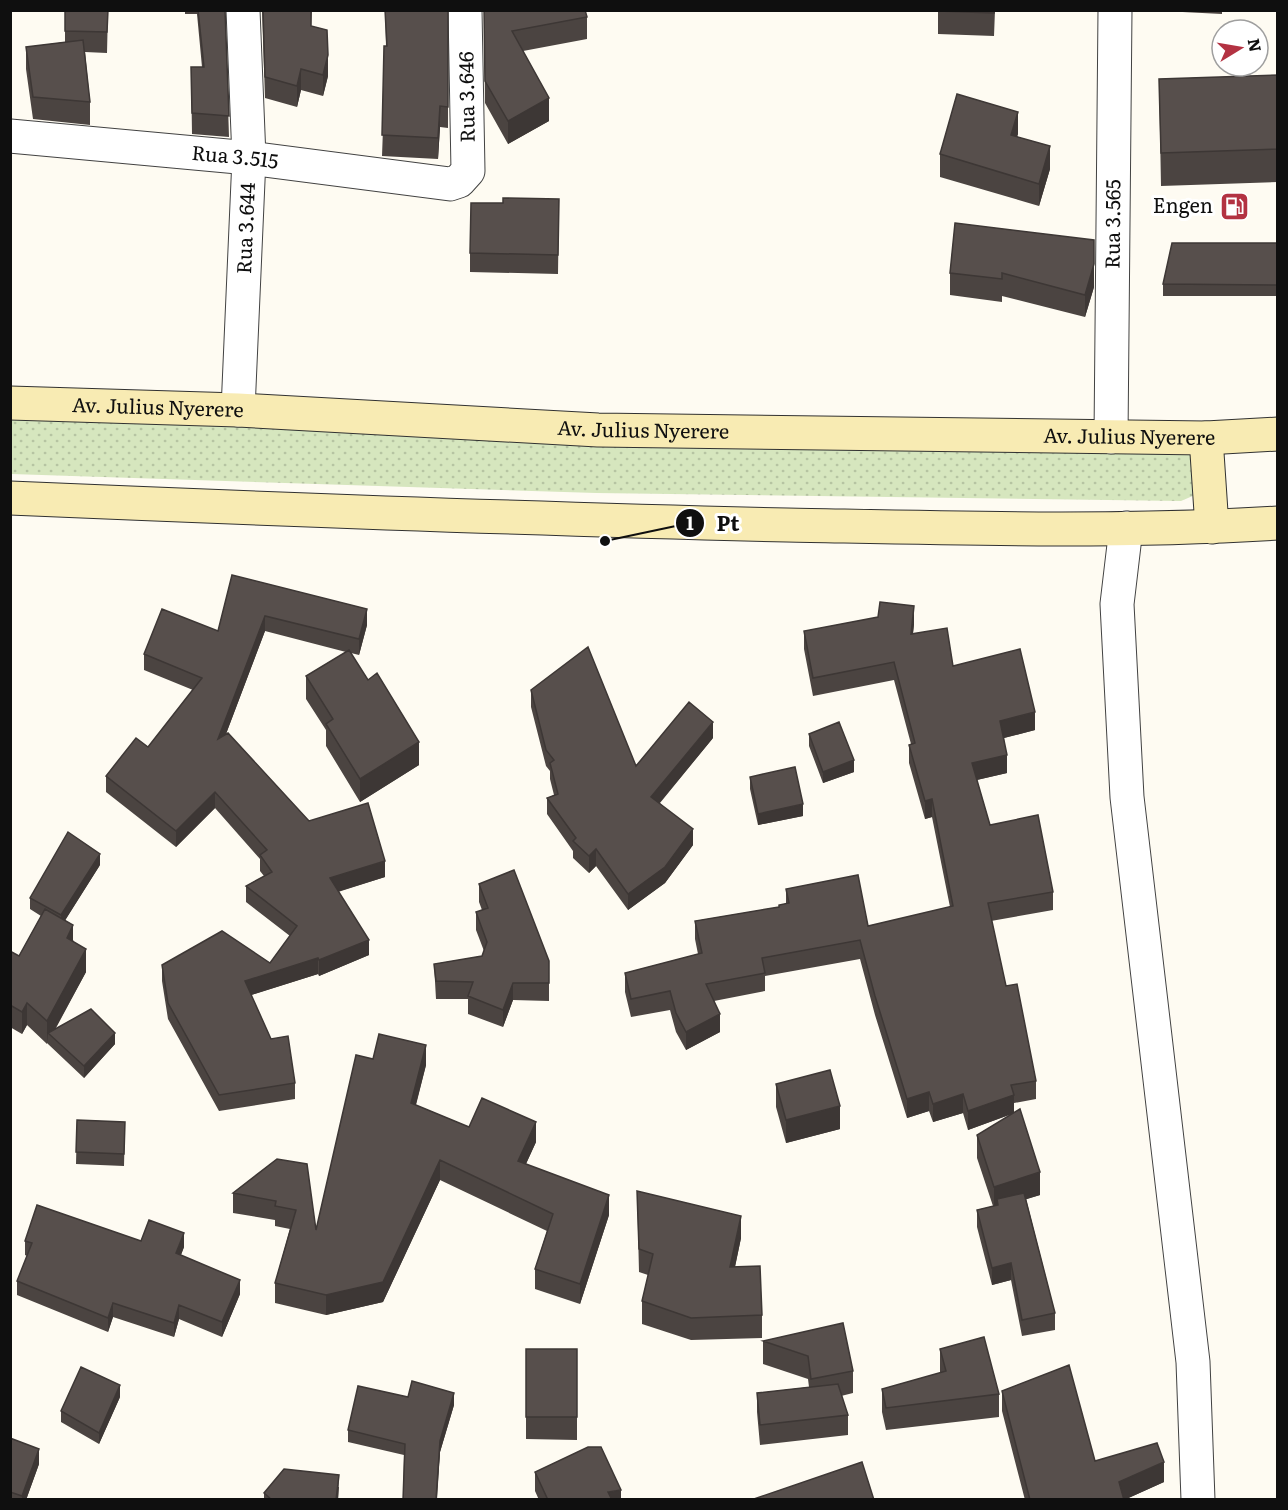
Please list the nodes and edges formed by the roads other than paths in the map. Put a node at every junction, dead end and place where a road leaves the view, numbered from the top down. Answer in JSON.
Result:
{"nodes":[{"id":1,"x":243,"y":10,"type":"edge"},
{"id":2,"x":465,"y":10,"type":"edge"},
{"id":3,"x":1115,"y":10,"type":"edge"},
{"id":4,"x":10,"y":136,"type":"edge"},
{"id":5,"x":249,"y":158,"type":"junction"},
{"id":6,"x":459,"y":180,"type":"joint"},
{"id":7,"x":10,"y":403,"type":"edge"},
{"id":8,"x":238,"y":410,"type":"junction"},
{"id":9,"x":1278,"y":434,"type":"edge"},
{"id":10,"x":1111,"y":437,"type":"junction"},
{"id":11,"x":1206,"y":438,"type":"junction"},
{"id":12,"x":10,"y":498,"type":"edge"},
{"id":13,"x":1278,"y":523,"type":"edge"},
{"id":14,"x":1212,"y":527,"type":"junction"},
{"id":15,"x":1126,"y":528,"type":"junction"},
{"id":16,"x":1198,"y":1500,"type":"edge"}],
"edges":[{"from":1,"to":5,"type":"street","name":"Rua 3.644"},
{"from":2,"to":6,"type":"street","name":"Rua 3.646"},
{"from":3,"to":10,"type":"street","name":"Rua 3.565"},
{"from":4,"to":5,"type":"street","name":"Rua 3.515"},
{"from":5,"to":6,"type":"street","name":"Rua 3.515"},
{"from":5,"to":8,"type":"street","name":"Rua 3.644"},
{"from":7,"to":8,"type":"main road","name":"Av. Julius Nyerere"},
{"from":8,"to":10,"type":"main road","name":"Av. Julius Nyerere"},
{"from":9,"to":11,"type":"main road","name":"Av. Julius Nyerere"},
{"from":10,"to":11,"type":"main road","name":"Av. Julius Nyerere"},
{"from":11,"to":14,"type":"main road"},
{"from":12,"to":15,"type":"main road"},
{"from":13,"to":14,"type":"main road"},
{"from":14,"to":15,"type":"main road"},
{"from":15,"to":16,"type":"street"}]}
